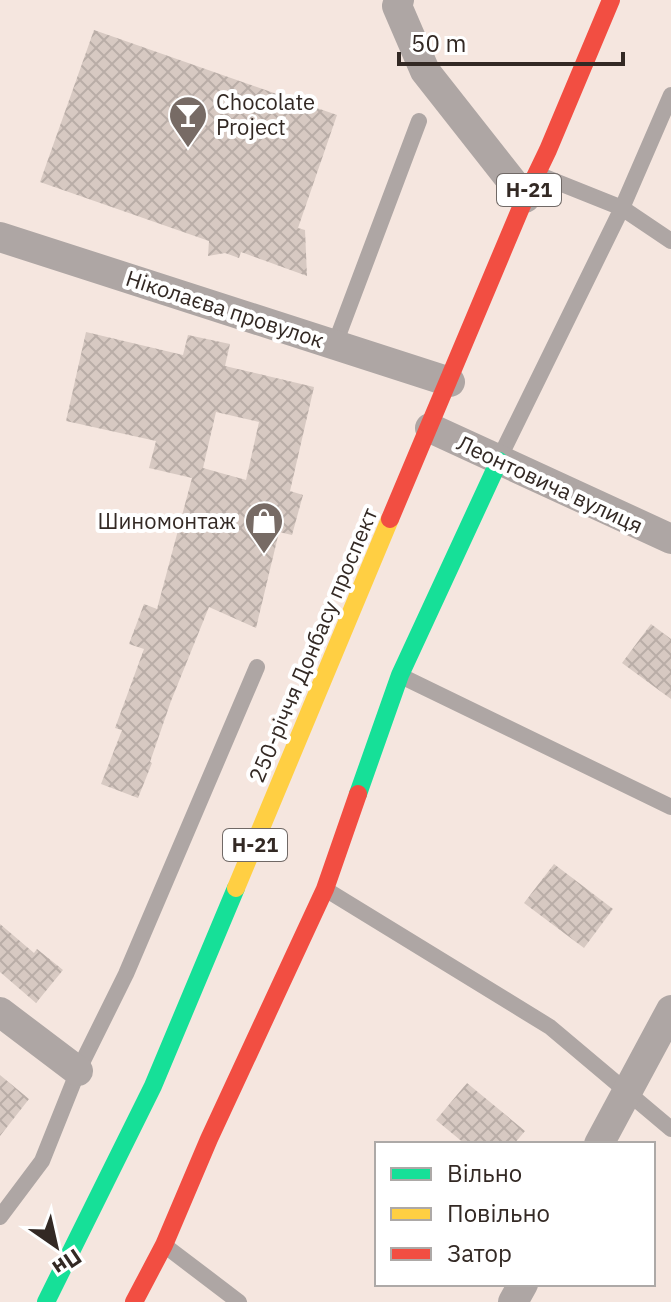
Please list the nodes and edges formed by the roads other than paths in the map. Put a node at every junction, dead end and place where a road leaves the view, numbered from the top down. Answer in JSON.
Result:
{"nodes":[{"id":1,"x":399,"y":0,"type":"edge"},
{"id":2,"x":611,"y":0,"type":"edge"},
{"id":3,"x":671,"y":95,"type":"edge"},
{"id":4,"x":419,"y":121,"type":"dead end"},
{"id":5,"x":531,"y":186,"type":"junction"},
{"id":6,"x":622,"y":208,"type":"junction"},
{"id":7,"x":0,"y":237,"type":"edge"},
{"id":8,"x":671,"y":241,"type":"edge"},
{"id":9,"x":335,"y":344,"type":"junction"},
{"id":10,"x":450,"y":382,"type":"junction"},
{"id":11,"x":430,"y":428,"type":"junction"},
{"id":12,"x":499,"y":461,"type":"junction"},
{"id":13,"x":671,"y":539,"type":"edge"},
{"id":14,"x":257,"y":667,"type":"dead end"},
{"id":15,"x":400,"y":675,"type":"junction"},
{"id":16,"x":671,"y":807,"type":"edge"},
{"id":17,"x":325,"y":889,"type":"junction"},
{"id":18,"x":671,"y":1010,"type":"edge"},
{"id":19,"x":0,"y":1012,"type":"edge"},
{"id":20,"x":78,"y":1071,"type":"junction"},
{"id":21,"x":627,"y":1091,"type":"junction"},
{"id":22,"x":671,"y":1129,"type":"edge"},
{"id":23,"x":600,"y":1142,"type":"edge"},
{"id":24,"x":0,"y":1217,"type":"edge"},
{"id":25,"x":164,"y":1245,"type":"junction"},
{"id":26,"x":46,"y":1302,"type":"edge"},
{"id":27,"x":134,"y":1302,"type":"edge"},
{"id":28,"x":239,"y":1302,"type":"edge"}],
"edges":[{"from":1,"to":5,"type":"street"},
{"from":2,"to":5,"type":"main road","name":"250-річчя Донбасу проспект","number":"Н-21"},
{"from":3,"to":6,"type":"lane"},
{"from":4,"to":9,"type":"lane"},
{"from":5,"to":6,"type":"lane"},
{"from":5,"to":10,"type":"main road","name":"250-річчя Донбасу проспект","number":"Н-21"},
{"from":6,"to":8,"type":"lane"},
{"from":6,"to":12,"type":"lane"},
{"from":7,"to":9,"type":"street","name":"Ніколаєва провулок"},
{"from":9,"to":10,"type":"street","name":"Ніколаєва провулок"},
{"from":10,"to":11,"type":"main road","name":"250-річчя Донбасу проспект","number":"Н-21"},
{"from":11,"to":12,"type":"street","name":"Леонтовича вулиця"},
{"from":11,"to":26,"type":"main road","name":"250-річчя Донбасу проспект","number":"Н-21"},
{"from":12,"to":13,"type":"street","name":"Леонтовича вулиця"},
{"from":12,"to":15,"type":"main road"},
{"from":14,"to":20,"type":"lane"},
{"from":15,"to":16,"type":"lane"},
{"from":15,"to":17,"type":"main road"},
{"from":17,"to":21,"type":"lane"},
{"from":17,"to":25,"type":"main road"},
{"from":18,"to":21,"type":"street"},
{"from":19,"to":20,"type":"street"},
{"from":20,"to":24,"type":"lane"},
{"from":21,"to":22,"type":"lane"},
{"from":21,"to":23,"type":"street"},
{"from":25,"to":27,"type":"main road"},
{"from":25,"to":28,"type":"lane"}]}
